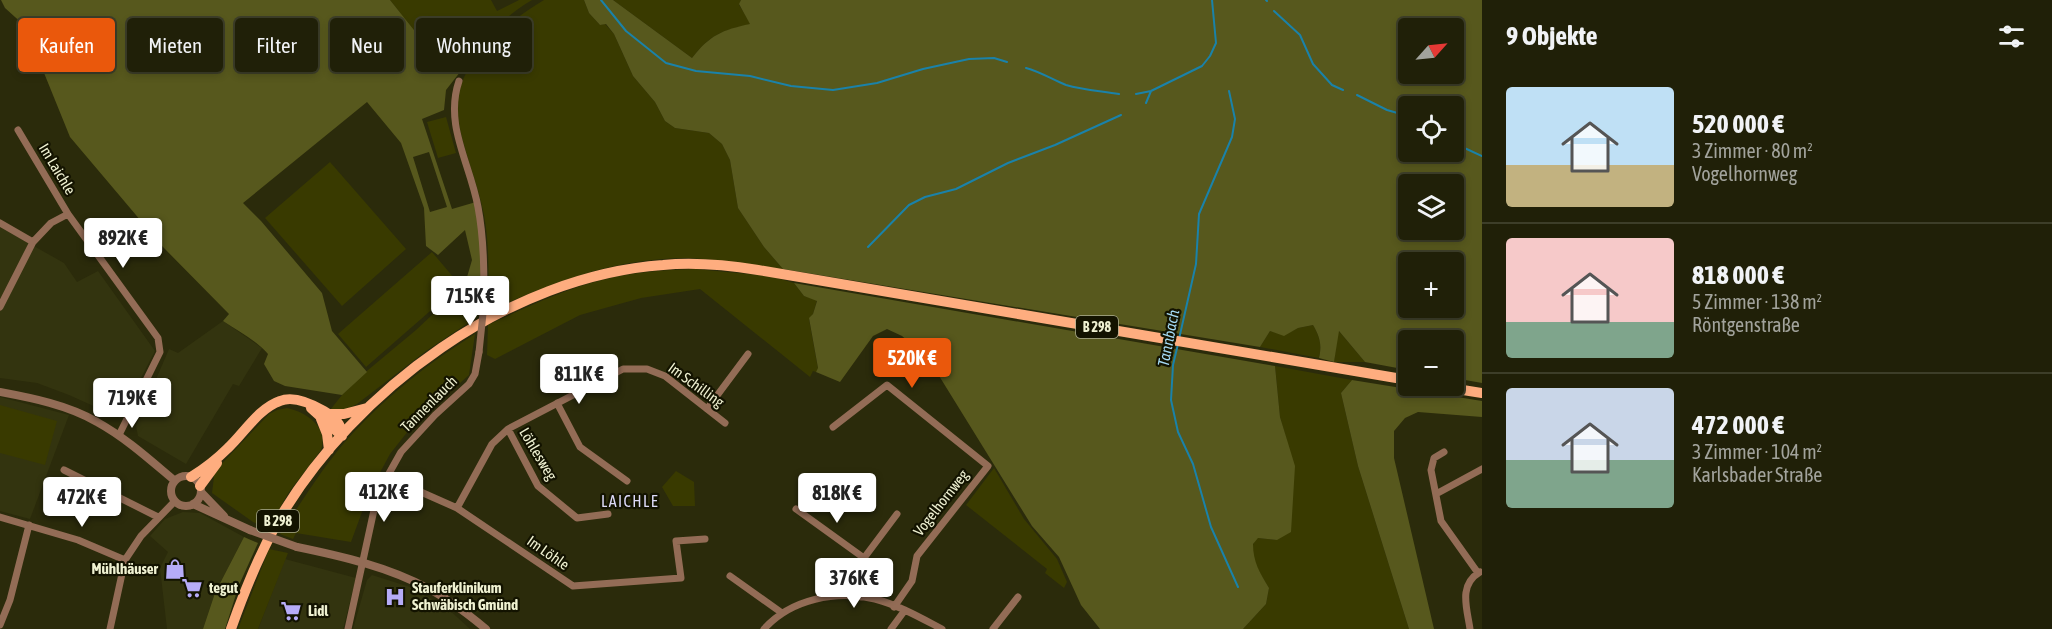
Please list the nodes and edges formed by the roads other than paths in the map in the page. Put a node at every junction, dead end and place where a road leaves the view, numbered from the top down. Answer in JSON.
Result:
{"nodes":[{"id":1,"x":459,"y":81,"type":"dead end"},
{"id":2,"x":18,"y":130,"type":"dead end"},
{"id":3,"x":68,"y":214,"type":"junction"},
{"id":4,"x":0,"y":223,"type":"edge"},
{"id":5,"x":33,"y":242,"type":"junction"},
{"id":6,"x":0,"y":307,"type":"edge"},
{"id":7,"x":748,"y":354,"type":"dead end"},
{"id":8,"x":1398,"y":379,"type":"edge"},
{"id":9,"x":1464,"y":390,"type":"edge"},
{"id":10,"x":0,"y":392,"type":"edge"},
{"id":11,"x":1482,"y":393,"type":"edge"},
{"id":12,"x":301,"y":401,"type":"junction"},
{"id":13,"x":557,"y":403,"type":"junction"},
{"id":14,"x":370,"y":406,"type":"junction"},
{"id":15,"x":706,"y":409,"type":"junction"},
{"id":16,"x":316,"y":412,"type":"junction"},
{"id":17,"x":330,"y":414,"type":"junction"},
{"id":18,"x":725,"y":423,"type":"dead end"},
{"id":19,"x":833,"y":427,"type":"dead end"},
{"id":20,"x":507,"y":429,"type":"junction"},
{"id":21,"x":119,"y":435,"type":"junction"},
{"id":22,"x":342,"y":436,"type":"junction"},
{"id":23,"x":228,"y":448,"type":"junction"},
{"id":24,"x":329,"y":450,"type":"junction"},
{"id":25,"x":1444,"y":452,"type":"dead end"},
{"id":26,"x":64,"y":470,"type":"dead end"},
{"id":27,"x":1481,"y":471,"type":"edge"},
{"id":28,"x":191,"y":477,"type":"junction"},
{"id":29,"x":387,"y":477,"type":"junction"},
{"id":30,"x":175,"y":481,"type":"junction"},
{"id":31,"x":627,"y":481,"type":"dead end"},
{"id":32,"x":200,"y":489,"type":"junction"},
{"id":33,"x":1436,"y":494,"type":"junction"},
{"id":34,"x":176,"y":501,"type":"junction"},
{"id":35,"x":193,"y":504,"type":"junction"},
{"id":36,"x":457,"y":508,"type":"junction"},
{"id":37,"x":796,"y":509,"type":"dead end"},
{"id":38,"x":608,"y":514,"type":"dead end"},
{"id":39,"x":897,"y":514,"type":"dead end"},
{"id":40,"x":0,"y":517,"type":"edge"},
{"id":41,"x":158,"y":517,"type":"junction"},
{"id":42,"x":226,"y":518,"type":"junction"},
{"id":43,"x":28,"y":525,"type":"junction"},
{"id":44,"x":705,"y":539,"type":"dead end"},
{"id":45,"x":864,"y":558,"type":"junction"},
{"id":46,"x":125,"y":560,"type":"junction"},
{"id":47,"x":363,"y":563,"type":"junction"},
{"id":48,"x":1480,"y":572,"type":"edge"},
{"id":49,"x":730,"y":576,"type":"dead end"},
{"id":50,"x":861,"y":597,"type":"junction"},
{"id":51,"x":1018,"y":597,"type":"dead end"},
{"id":52,"x":894,"y":607,"type":"junction"},
{"id":53,"x":905,"y":610,"type":"junction"},
{"id":54,"x":782,"y":613,"type":"junction"},
{"id":55,"x":0,"y":625,"type":"edge"},
{"id":56,"x":110,"y":629,"type":"edge"},
{"id":57,"x":231,"y":629,"type":"edge"},
{"id":58,"x":348,"y":629,"type":"edge"},
{"id":59,"x":486,"y":629,"type":"edge"},
{"id":60,"x":764,"y":629,"type":"edge"},
{"id":61,"x":891,"y":629,"type":"edge"},
{"id":62,"x":942,"y":629,"type":"edge"},
{"id":63,"x":993,"y":629,"type":"edge"},
{"id":64,"x":1470,"y":629,"type":"edge"}],
"edges":[{"from":1,"to":29,"type":"street","name":"Tannenlauch","bridge":true},
{"from":2,"to":3,"type":"street","name":"Im Laichle"},
{"from":3,"to":5,"type":"street"},
{"from":3,"to":21,"type":"street","name":"Im Laichle"},
{"from":4,"to":5,"type":"street"},
{"from":5,"to":6,"type":"street"},
{"from":7,"to":15,"type":"street"},
{"from":8,"to":14,"type":"main road","number":"B 298"},
{"from":9,"to":11,"type":"main road"},
{"from":10,"to":21,"type":"street"},
{"from":12,"to":16,"type":"main road"},
{"from":12,"to":17,"type":"main road"},
{"from":12,"to":23,"type":"main road"},
{"from":13,"to":15,"type":"street","name":"Im Schilling"},
{"from":13,"to":20,"type":"street","name":"Im Schilling"},
{"from":13,"to":31,"type":"street"},
{"from":14,"to":17,"type":"main road"},
{"from":14,"to":22,"type":"main road","number":"B 298"},
{"from":15,"to":18,"type":"street","name":"Im Schilling"},
{"from":16,"to":22,"type":"main road"},
{"from":16,"to":24,"type":"main road"},
{"from":17,"to":22,"type":"main road"},
{"from":19,"to":52,"type":"street","name":"Vogelhornweg"},
{"from":20,"to":36,"type":"street","name":"Im Schilling"},
{"from":20,"to":38,"type":"street","name":"Löhlesweg"},
{"from":21,"to":30,"type":"street"},
{"from":22,"to":24,"type":"main road","number":"B 298"},
{"from":23,"to":28,"type":"main road"},
{"from":23,"to":32,"type":"main road"},
{"from":24,"to":57,"type":"main road","number":"B 298"},
{"from":25,"to":33,"type":"street"},
{"from":26,"to":41,"type":"street"},
{"from":27,"to":33,"type":"street"},
{"from":28,"to":30,"type":"street"},
{"from":28,"to":32,"type":"street"},
{"from":29,"to":36,"type":"street","name":"Im Löhle"},
{"from":29,"to":47,"type":"street","name":"Tannenlauch"},
{"from":30,"to":34,"type":"street"},
{"from":32,"to":35,"type":"street"},
{"from":32,"to":42,"type":"street"},
{"from":33,"to":48,"type":"street"},
{"from":34,"to":35,"type":"street"},
{"from":34,"to":41,"type":"street"},
{"from":35,"to":42,"type":"street"},
{"from":36,"to":44,"type":"street","name":"Im Löhle"},
{"from":37,"to":45,"type":"street"},
{"from":39,"to":45,"type":"street"},
{"from":40,"to":43,"type":"street"},
{"from":41,"to":46,"type":"street"},
{"from":42,"to":47,"type":"street","bridge":true},
{"from":43,"to":46,"type":"street"},
{"from":43,"to":55,"type":"street"},
{"from":45,"to":50,"type":"street"},
{"from":46,"to":56,"type":"street"},
{"from":47,"to":58,"type":"street","name":"Tannenlauch"},
{"from":47,"to":59,"type":"street"},
{"from":48,"to":64,"type":"street"},
{"from":49,"to":54,"type":"street"},
{"from":50,"to":52,"type":"street"},
{"from":50,"to":54,"type":"street"},
{"from":51,"to":63,"type":"street"},
{"from":52,"to":53,"type":"street"},
{"from":53,"to":61,"type":"street"},
{"from":53,"to":62,"type":"street"},
{"from":54,"to":60,"type":"street"}]}
